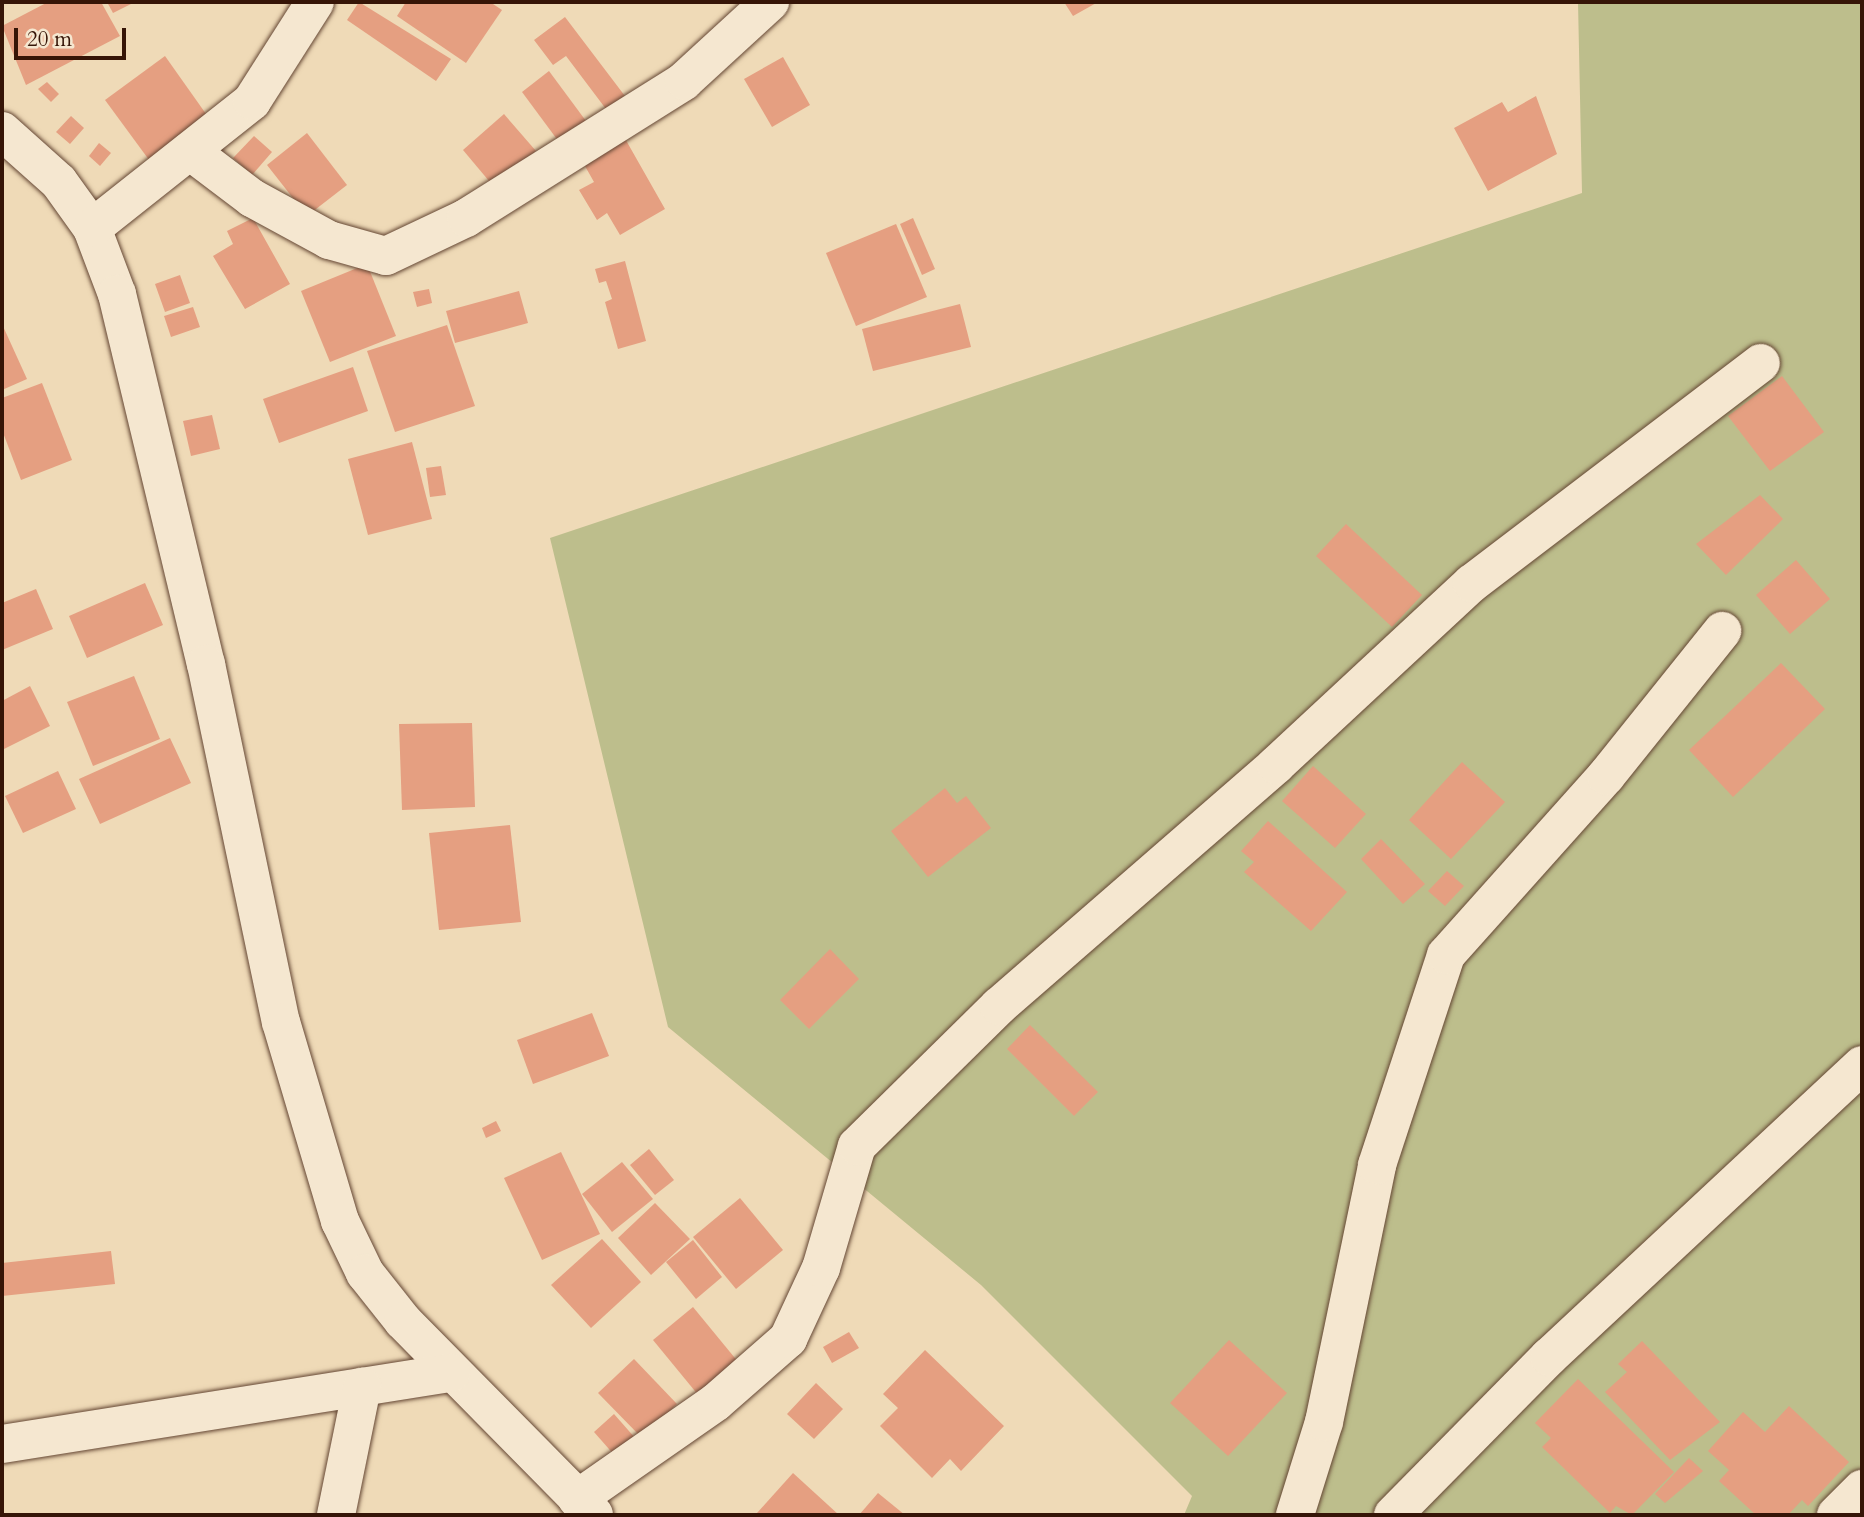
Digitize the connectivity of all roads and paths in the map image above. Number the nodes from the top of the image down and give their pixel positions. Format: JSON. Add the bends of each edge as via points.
{"nodes":[{"id":1,"x":315,"y":2,"type":"edge"},
{"id":2,"x":770,"y":2,"type":"edge"},
{"id":3,"x":2,"y":131,"type":"edge"},
{"id":4,"x":190,"y":151,"type":"junction"},
{"id":5,"x":92,"y":228,"type":"junction"},
{"id":6,"x":1761,"y":363,"type":"dead end"},
{"id":7,"x":1722,"y":631,"type":"dead end"},
{"id":8,"x":1862,"y":1065,"type":"edge"},
{"id":9,"x":451,"y":1373,"type":"junction"},
{"id":10,"x":362,"y":1387,"type":"junction"},
{"id":11,"x":2,"y":1444,"type":"edge"},
{"id":12,"x":1862,"y":1489,"type":"edge"},
{"id":13,"x":585,"y":1507,"type":"edge"},
{"id":14,"x":336,"y":1515,"type":"edge"},
{"id":15,"x":1295,"y":1515,"type":"edge"},
{"id":16,"x":1392,"y":1515,"type":"edge"},
{"id":17,"x":1836,"y":1515,"type":"edge"}],
"edges":[{"from":1,"to":4,"type":"street","via":[[252,101]]},
{"from":2,"to":4,"type":"street","via":[[674,88],[466,218],[386,256],[329,240],[252,198]]},
{"from":3,"to":5,"type":"street","via":[[60,182]]},
{"from":4,"to":5,"type":"street"},
{"from":5,"to":9,"type":"street","via":[[136,356],[281,1022],[320,1165],[365,1273]]},
{"from":6,"to":13,"type":"street","via":[[1472,583],[1276,765],[999,1006],[857,1146],[821,1268],[788,1339]]},
{"from":7,"to":15,"type":"street","via":[[1606,776],[1446,955],[1377,1165],[1324,1422]]},
{"from":8,"to":16,"type":"street","via":[[1549,1357]]},
{"from":9,"to":10,"type":"street"},
{"from":9,"to":13,"type":"street"},
{"from":10,"to":11,"type":"street"},
{"from":10,"to":14,"type":"street"},
{"from":12,"to":17,"type":"street"}]}
